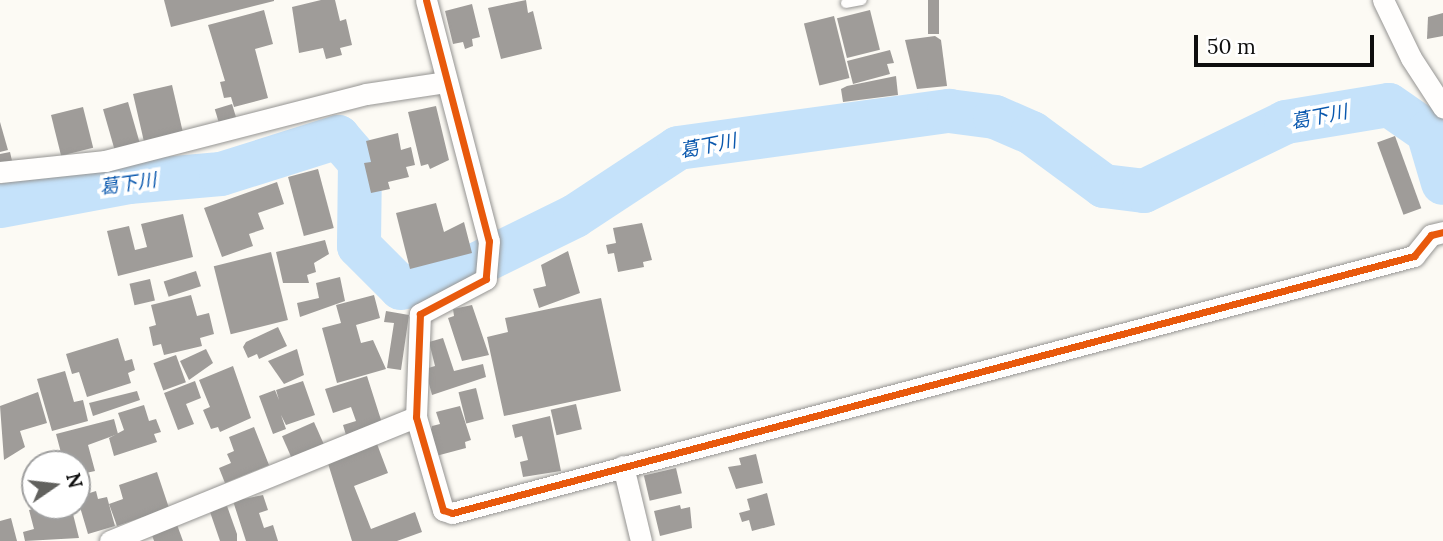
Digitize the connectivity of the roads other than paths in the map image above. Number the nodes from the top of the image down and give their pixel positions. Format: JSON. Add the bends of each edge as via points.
{"nodes":[{"id":1,"x":426,"y":0,"type":"edge"},
{"id":2,"x":862,"y":0,"type":"edge"},
{"id":3,"x":1383,"y":0,"type":"edge"},
{"id":4,"x":846,"y":3,"type":"dead end"},
{"id":5,"x":445,"y":82,"type":"junction"},
{"id":6,"x":1443,"y":107,"type":"edge"},
{"id":7,"x":0,"y":172,"type":"edge"},
{"id":8,"x":1443,"y":232,"type":"edge"},
{"id":9,"x":416,"y":417,"type":"junction"},
{"id":10,"x":623,"y":466,"type":"junction"},
{"id":11,"x":110,"y":541,"type":"edge"},
{"id":12,"x":641,"y":541,"type":"edge"}],
"edges":[{"from":1,"to":5,"type":"street"},
{"from":2,"to":4,"type":"lane"},
{"from":3,"to":6,"type":"street","via":[[1411,58]]},
{"from":5,"to":7,"type":"street","via":[[366,94],[105,161]]},
{"from":5,"to":9,"type":"street","via":[[489,241],[486,279],[421,314]]},
{"from":8,"to":10,"type":"street","via":[[1431,235],[1414,256]]},
{"from":9,"to":10,"type":"street","via":[[443,510],[452,513]]},
{"from":9,"to":11,"type":"street"},
{"from":10,"to":12,"type":"street"}]}
